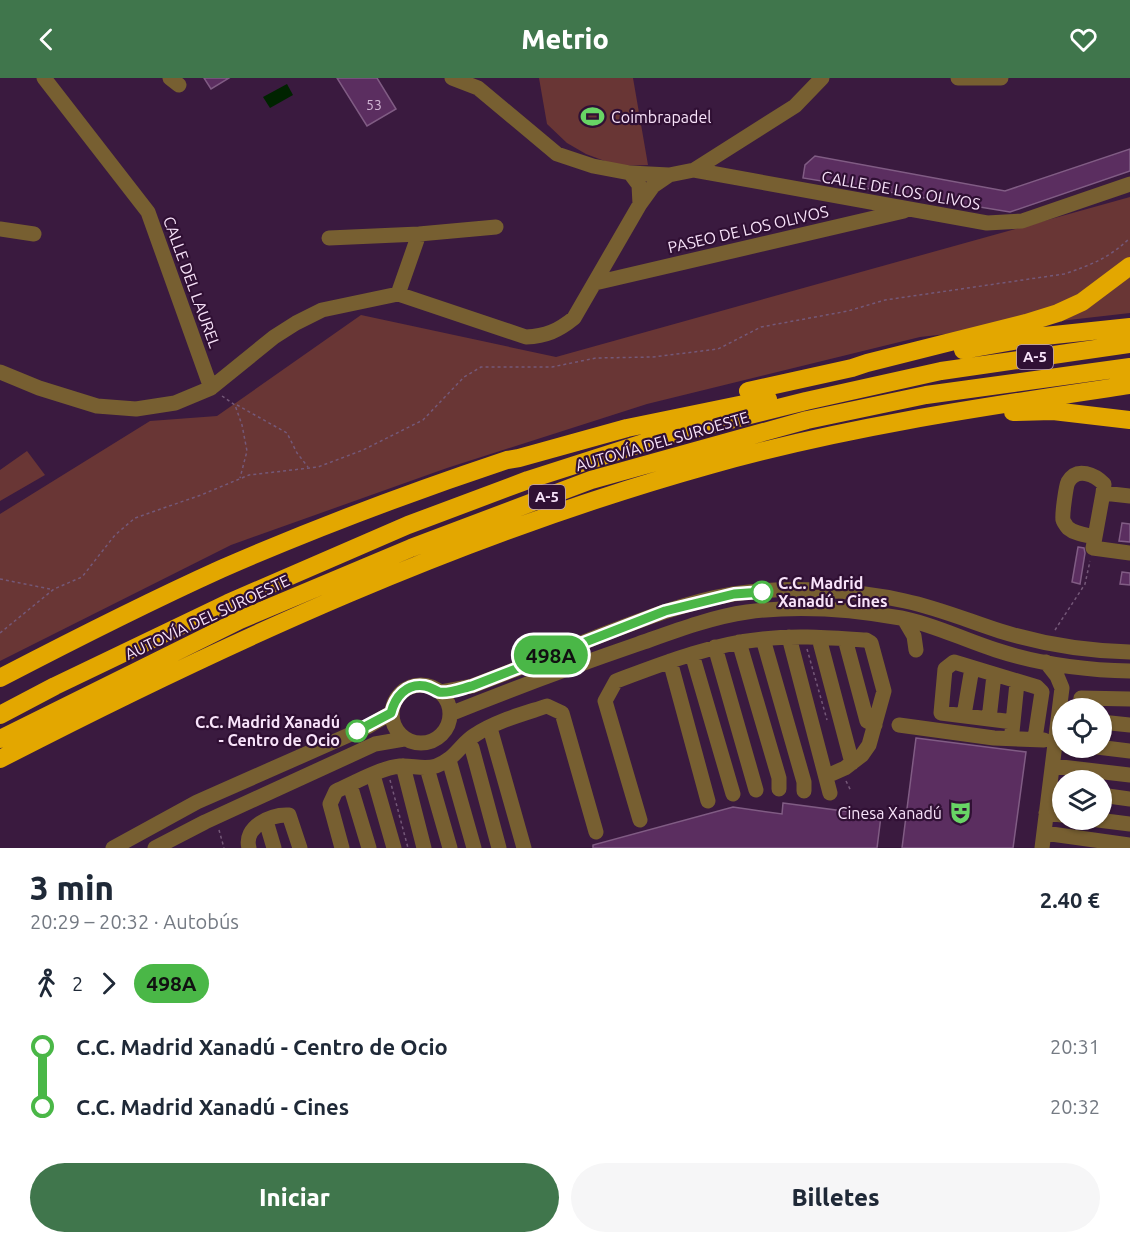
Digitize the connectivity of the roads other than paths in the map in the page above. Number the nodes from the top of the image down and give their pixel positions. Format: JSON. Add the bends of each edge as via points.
{"nodes":[{"id":1,"x":44,"y":78,"type":"edge"},
{"id":2,"x":452,"y":78,"type":"edge"},
{"id":3,"x":822,"y":78,"type":"edge"},
{"id":4,"x":958,"y":78,"type":"edge"},
{"id":5,"x":1001,"y":78,"type":"edge"},
{"id":6,"x":721,"y":153,"type":"junction"},
{"id":7,"x":694,"y":170,"type":"junction"},
{"id":8,"x":630,"y":173,"type":"junction"},
{"id":9,"x":669,"y":175,"type":"junction"},
{"id":10,"x":733,"y":177,"type":"junction"},
{"id":11,"x":1130,"y":184,"type":"edge"},
{"id":12,"x":640,"y":204,"type":"junction"},
{"id":13,"x":910,"y":209,"type":"junction"},
{"id":14,"x":496,"y":227,"type":"dead end"},
{"id":15,"x":0,"y":229,"type":"edge"},
{"id":16,"x":34,"y":234,"type":"dead end"},
{"id":17,"x":419,"y":234,"type":"junction"},
{"id":18,"x":329,"y":238,"type":"dead end"},
{"id":19,"x":1128,"y":265,"type":"edge"},
{"id":20,"x":595,"y":283,"type":"junction"},
{"id":21,"x":398,"y":294,"type":"junction"},
{"id":22,"x":1130,"y":327,"type":"edge"},
{"id":23,"x":1130,"y":344,"type":"edge"},
{"id":24,"x":1130,"y":367,"type":"edge"},
{"id":25,"x":852,"y":369,"type":"junction"},
{"id":26,"x":941,"y":371,"type":"junction"},
{"id":27,"x":0,"y":372,"type":"edge"},
{"id":28,"x":1130,"y":385,"type":"edge"},
{"id":29,"x":215,"y":391,"type":"junction"},
{"id":30,"x":934,"y":415,"type":"junction"},
{"id":31,"x":1130,"y":420,"type":"edge"},
{"id":32,"x":507,"y":460,"type":"junction"},
{"id":33,"x":1103,"y":493,"type":"junction"},
{"id":34,"x":1130,"y":496,"type":"edge"},
{"id":35,"x":1094,"y":542,"type":"junction"},
{"id":36,"x":1130,"y":553,"type":"edge"},
{"id":37,"x":904,"y":619,"type":"junction"},
{"id":38,"x":944,"y":631,"type":"junction"},
{"id":39,"x":789,"y":637,"type":"junction"},
{"id":40,"x":819,"y":638,"type":"junction"},
{"id":41,"x":763,"y":639,"type":"junction"},
{"id":42,"x":845,"y":639,"type":"junction"},
{"id":43,"x":739,"y":642,"type":"junction"},
{"id":44,"x":715,"y":647,"type":"junction"},
{"id":45,"x":1130,"y":652,"type":"edge"},
{"id":46,"x":692,"y":654,"type":"junction"},
{"id":47,"x":670,"y":661,"type":"junction"},
{"id":48,"x":1046,"y":662,"type":"junction"},
{"id":49,"x":972,"y":668,"type":"junction"},
{"id":50,"x":1084,"y":669,"type":"junction"},
{"id":51,"x":1130,"y":670,"type":"edge"},
{"id":52,"x":994,"y":675,"type":"junction"},
{"id":53,"x":0,"y":678,"type":"edge"},
{"id":54,"x":1017,"y":682,"type":"junction"},
{"id":55,"x":1062,"y":688,"type":"junction"},
{"id":56,"x":440,"y":692,"type":"junction"},
{"id":57,"x":1061,"y":698,"type":"edge"},
{"id":58,"x":1112,"y":699,"type":"edge"},
{"id":59,"x":1130,"y":699,"type":"edge"},
{"id":60,"x":391,"y":713,"type":"junction"},
{"id":61,"x":450,"y":714,"type":"junction"},
{"id":62,"x":0,"y":715,"type":"edge"},
{"id":63,"x":964,"y":716,"type":"junction"},
{"id":64,"x":989,"y":719,"type":"junction"},
{"id":65,"x":1013,"y":722,"type":"junction"},
{"id":66,"x":1112,"y":723,"type":"edge"},
{"id":67,"x":875,"y":725,"type":"junction"},
{"id":68,"x":899,"y":725,"type":"dead end"},
{"id":69,"x":1130,"y":725,"type":"edge"},
{"id":70,"x":490,"y":728,"type":"junction"},
{"id":71,"x":1011,"y":738,"type":"junction"},
{"id":72,"x":1035,"y":738,"type":"junction"},
{"id":73,"x":0,"y":739,"type":"edge"},
{"id":74,"x":404,"y":739,"type":"junction"},
{"id":75,"x":468,"y":742,"type":"junction"},
{"id":76,"x":1052,"y":742,"type":"edge"},
{"id":77,"x":1112,"y":749,"type":"edge"},
{"id":78,"x":1130,"y":751,"type":"edge"},
{"id":79,"x":1055,"y":758,"type":"edge"},
{"id":80,"x":0,"y":759,"type":"edge"},
{"id":81,"x":449,"y":760,"type":"junction"},
{"id":82,"x":852,"y":763,"type":"junction"},
{"id":83,"x":403,"y":766,"type":"junction"},
{"id":84,"x":1053,"y":766,"type":"junction"},
{"id":85,"x":427,"y":768,"type":"junction"},
{"id":86,"x":1054,"y":770,"type":"edge"},
{"id":87,"x":373,"y":775,"type":"junction"},
{"id":88,"x":1130,"y":775,"type":"edge"},
{"id":89,"x":827,"y":776,"type":"junction"},
{"id":90,"x":350,"y":785,"type":"junction"},
{"id":91,"x":779,"y":789,"type":"dead end"},
{"id":92,"x":756,"y":790,"type":"dead end"},
{"id":93,"x":804,"y":791,"type":"dead end"},
{"id":94,"x":830,"y":793,"type":"dead end"},
{"id":95,"x":733,"y":794,"type":"dead end"},
{"id":96,"x":1112,"y":797,"type":"edge"},
{"id":97,"x":1052,"y":799,"type":"edge"},
{"id":98,"x":1130,"y":799,"type":"edge"},
{"id":99,"x":708,"y":801,"type":"dead end"},
{"id":100,"x":197,"y":802,"type":"junction"},
{"id":101,"x":1046,"y":813,"type":"junction"},
{"id":102,"x":1052,"y":814,"type":"edge"},
{"id":103,"x":640,"y":820,"type":"dead end"},
{"id":104,"x":266,"y":821,"type":"junction"},
{"id":105,"x":1112,"y":822,"type":"edge"},
{"id":106,"x":1130,"y":824,"type":"edge"},
{"id":107,"x":596,"y":832,"type":"dead end"},
{"id":108,"x":1043,"y":841,"type":"edge"},
{"id":109,"x":1130,"y":845,"type":"edge"},
{"id":110,"x":113,"y":848,"type":"edge"},
{"id":111,"x":126,"y":848,"type":"edge"},
{"id":112,"x":155,"y":848,"type":"edge"},
{"id":113,"x":249,"y":848,"type":"edge"},
{"id":114,"x":274,"y":848,"type":"edge"},
{"id":115,"x":300,"y":848,"type":"edge"},
{"id":116,"x":342,"y":848,"type":"edge"},
{"id":117,"x":369,"y":848,"type":"edge"},
{"id":118,"x":394,"y":848,"type":"edge"},
{"id":119,"x":424,"y":848,"type":"edge"},
{"id":120,"x":450,"y":848,"type":"edge"},
{"id":121,"x":474,"y":848,"type":"edge"},
{"id":122,"x":499,"y":848,"type":"edge"},
{"id":123,"x":524,"y":848,"type":"edge"}],
"edges":[{"from":1,"to":29,"type":"street","name":"CALLE DEL LAUREL","via":[[148,212]]},
{"from":2,"to":8,"type":"street","via":[[478,88],[558,154]]},
{"from":3,"to":6,"type":"street","via":[[795,106]]},
{"from":4,"to":5,"type":"street"},
{"from":6,"to":7,"type":"street"},
{"from":6,"to":10,"type":"street","via":[[722,166]]},
{"from":7,"to":9,"type":"street"},
{"from":7,"to":10,"type":"street","name":"CALLE DE LOS OLIVOS"},
{"from":8,"to":9,"type":"street"},
{"from":8,"to":12,"type":"street","via":[[639,185]]},
{"from":9,"to":12,"type":"street","via":[[653,186]]},
{"from":10,"to":13,"type":"street","name":"CALLE DE LOS OLIVOS"},
{"from":11,"to":13,"type":"street","name":"CALLE DE LOS OLIVOS","via":[[1022,221],[987,224]]},
{"from":12,"to":20,"type":"street"},
{"from":13,"to":20,"type":"street","name":"PASEO DE LOS OLIVOS"},
{"from":14,"to":17,"type":"street"},
{"from":15,"to":16,"type":"street"},
{"from":17,"to":18,"type":"street"},
{"from":17,"to":21,"type":"street"},
{"from":19,"to":25,"type":"highway","via":[[1082,302],[1058,313]]},
{"from":20,"to":21,"type":"street","via":[[574,318],[560,330],[544,336],[526,337]]},
{"from":21,"to":29,"type":"street","via":[[322,310],[296,323],[274,337]]},
{"from":22,"to":25,"type":"highway","via":[[1035,337]]},
{"from":23,"to":26,"type":"highway","name":"AUTOVÍA DEL SUROESTE","number":"A-5"},
{"from":24,"to":73,"type":"highway","name":"AUTOVÍA DEL SUROESTE","number":"A-5","via":[[1038,378],[807,420],[591,480],[411,548],[240,620]]},
{"from":25,"to":32,"type":"highway","via":[[644,415]]},
{"from":26,"to":32,"type":"highway","via":[[910,371],[826,386],[627,428]]},
{"from":26,"to":62,"type":"highway","name":"AUTOVÍA DEL SUROESTE","number":"A-5","via":[[662,437],[528,480],[408,525],[228,603]]},
{"from":27,"to":29,"type":"street","via":[[39,388],[107,407],[136,409]]},
{"from":28,"to":30,"type":"highway"},
{"from":30,"to":31,"type":"highway","via":[[962,419],[1016,411],[1053,411]]},
{"from":30,"to":80,"type":"highway","via":[[811,439],[712,464],[535,520],[249,638]]},
{"from":32,"to":53,"type":"highway","via":[[221,569]]},
{"from":33,"to":34,"type":"street"},
{"from":33,"to":35,"type":"street"},
{"from":33,"to":35,"type":"street","via":[[1104,484],[1097,476],[1081,473],[1067,483],[1063,520],[1067,527]]},
{"from":35,"to":36,"type":"street"},
{"from":37,"to":38,"type":"street"},
{"from":37,"to":38,"type":"street","via":[[914,636],[916,650]]},
{"from":37,"to":61,"type":"street","via":[[837,610],[746,612],[681,629]]},
{"from":38,"to":48,"type":"street"},
{"from":39,"to":40,"type":"street"},
{"from":39,"to":41,"type":"street"},
{"from":39,"to":89,"type":"street"},
{"from":40,"to":42,"type":"street"},
{"from":40,"to":82,"type":"street"},
{"from":41,"to":43,"type":"street"},
{"from":41,"to":93,"type":"street"},
{"from":42,"to":67,"type":"street","via":[[867,721]]},
{"from":42,"to":67,"type":"street","via":[[871,643],[884,691]]},
{"from":43,"to":44,"type":"street"},
{"from":43,"to":91,"type":"street"},
{"from":44,"to":46,"type":"street"},
{"from":44,"to":92,"type":"street"},
{"from":45,"to":56,"type":"street","via":[[1050,643],[872,594],[798,590],[734,594],[665,611],[472,686]]},
{"from":46,"to":47,"type":"street"},
{"from":46,"to":95,"type":"street"},
{"from":47,"to":99,"type":"street"},
{"from":47,"to":103,"type":"street","via":[[616,681],[605,701]]},
{"from":48,"to":50,"type":"street"},
{"from":48,"to":55,"type":"street"},
{"from":49,"to":52,"type":"street"},
{"from":49,"to":63,"type":"street"},
{"from":49,"to":63,"type":"street","via":[[954,662],[945,669],[941,713]]},
{"from":50,"to":51,"type":"street"},
{"from":50,"to":55,"type":"street"},
{"from":52,"to":54,"type":"street"},
{"from":52,"to":64,"type":"street"},
{"from":54,"to":65,"type":"street"},
{"from":54,"to":72,"type":"street","via":[[1042,692]]},
{"from":55,"to":57,"type":"street"},
{"from":56,"to":60,"type":"street","via":[[423,685],[405,690]]},
{"from":56,"to":61,"type":"street"},
{"from":58,"to":59,"type":"street"},
{"from":60,"to":74,"type":"street","via":[[394,728]]},
{"from":60,"to":100,"type":"street","via":[[368,727]]},
{"from":61,"to":74,"type":"street","via":[[445,731],[438,738],[422,744]]},
{"from":63,"to":64,"type":"street"},
{"from":64,"to":65,"type":"street"},
{"from":65,"to":71,"type":"street"},
{"from":66,"to":69,"type":"street"},
{"from":67,"to":82,"type":"street","via":[[869,746]]},
{"from":68,"to":71,"type":"street"},
{"from":70,"to":75,"type":"street","via":[[473,735]]},
{"from":70,"to":107,"type":"street","via":[[548,706],[562,713]]},
{"from":70,"to":123,"type":"street"},
{"from":71,"to":72,"type":"street"},
{"from":72,"to":76,"type":"street"},
{"from":74,"to":112,"type":"street","via":[[375,744]]},
{"from":75,"to":81,"type":"street"},
{"from":75,"to":122,"type":"street"},
{"from":77,"to":78,"type":"street"},
{"from":79,"to":84,"type":"street"},
{"from":81,"to":85,"type":"street"},
{"from":81,"to":121,"type":"street"},
{"from":82,"to":89,"type":"street"},
{"from":83,"to":85,"type":"street"},
{"from":83,"to":87,"type":"street"},
{"from":83,"to":119,"type":"street"},
{"from":84,"to":86,"type":"street"},
{"from":84,"to":88,"type":"street"},
{"from":85,"to":120,"type":"street"},
{"from":87,"to":90,"type":"street"},
{"from":87,"to":118,"type":"street"},
{"from":89,"to":94,"type":"street"},
{"from":90,"to":116,"type":"street","via":[[336,791],[330,804]]},
{"from":90,"to":117,"type":"street"},
{"from":96,"to":98,"type":"street"},
{"from":97,"to":101,"type":"street"},
{"from":100,"to":110,"type":"street"},
{"from":100,"to":111,"type":"street","via":[[180,820]]},
{"from":101,"to":102,"type":"street"},
{"from":101,"to":108,"type":"street"},
{"from":104,"to":113,"type":"street","via":[[248,834]]},
{"from":104,"to":114,"type":"street"},
{"from":104,"to":115,"type":"street","via":[[289,815]]},
{"from":105,"to":106,"type":"street"},
{"from":108,"to":109,"type":"street"}]}
